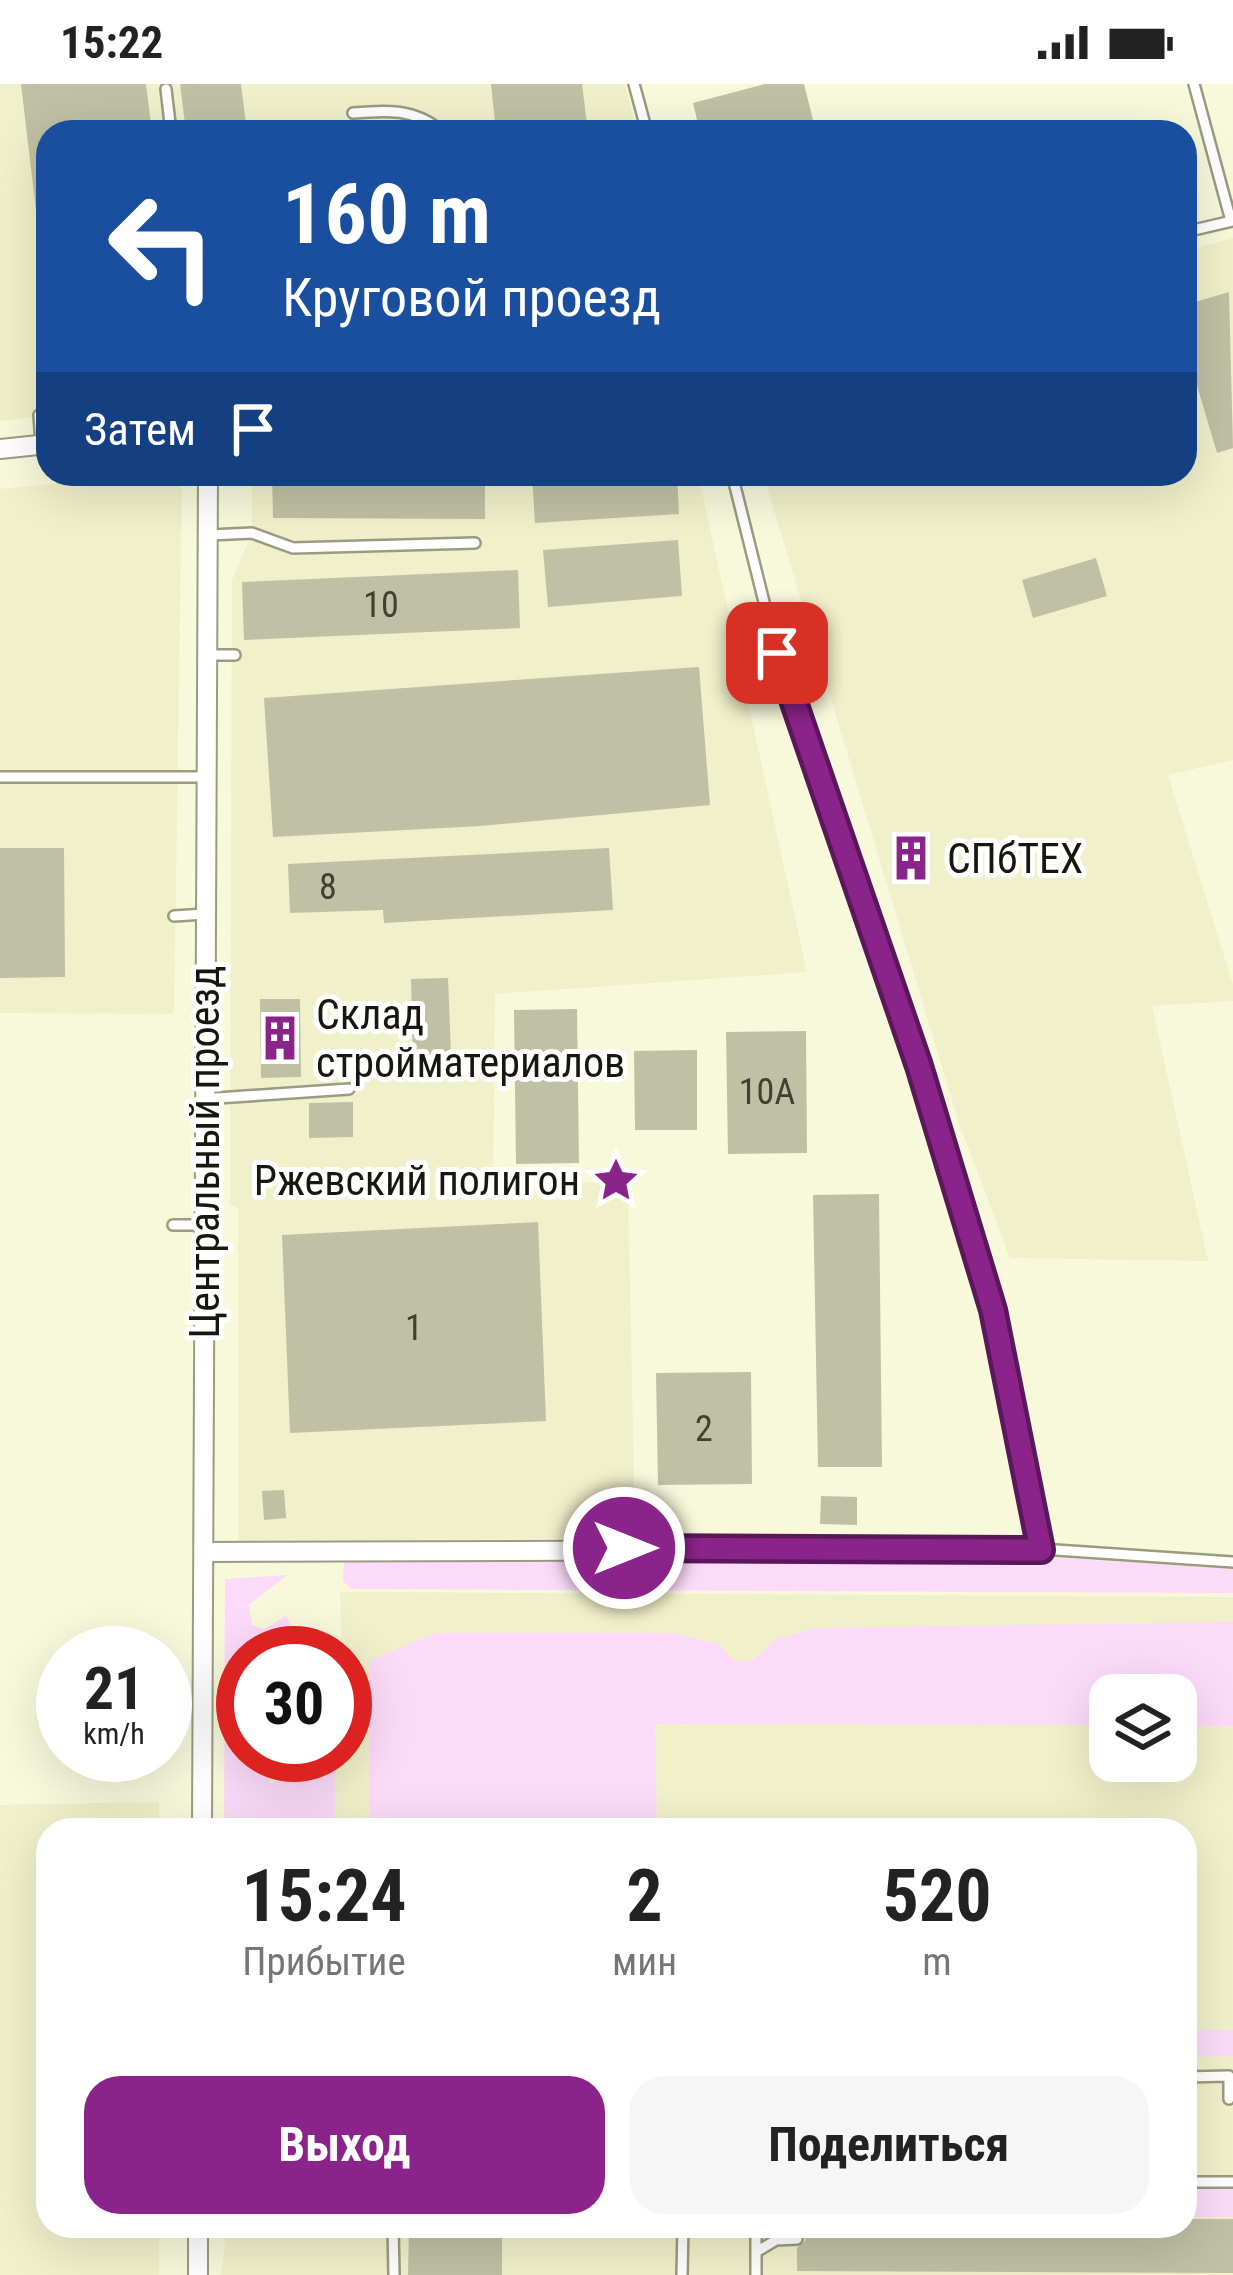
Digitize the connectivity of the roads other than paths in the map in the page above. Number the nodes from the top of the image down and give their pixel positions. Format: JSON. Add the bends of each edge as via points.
{"nodes":[{"id":1,"x":634,"y":84,"type":"edge"},
{"id":2,"x":1194,"y":84,"type":"edge"},
{"id":3,"x":166,"y":89,"type":"dead end"},
{"id":4,"x":353,"y":113,"type":"dead end"},
{"id":5,"x":170,"y":120,"type":"edge"},
{"id":6,"x":424,"y":120,"type":"edge"},
{"id":7,"x":644,"y":120,"type":"edge"},
{"id":8,"x":1232,"y":221,"type":"edge"},
{"id":9,"x":1197,"y":229,"type":"edge"},
{"id":10,"x":36,"y":445,"type":"edge"},
{"id":11,"x":0,"y":449,"type":"edge"},
{"id":12,"x":208,"y":486,"type":"edge"},
{"id":13,"x":735,"y":486,"type":"edge"},
{"id":14,"x":210,"y":535,"type":"junction"},
{"id":15,"x":475,"y":543,"type":"dead end"},
{"id":16,"x":209,"y":655,"type":"junction"},
{"id":17,"x":235,"y":655,"type":"dead end"},
{"id":18,"x":0,"y":777,"type":"edge"},
{"id":19,"x":206,"y":777,"type":"junction"},
{"id":20,"x":205,"y":914,"type":"junction"},
{"id":21,"x":174,"y":916,"type":"dead end"},
{"id":22,"x":349,"y":1089,"type":"dead end"},
{"id":23,"x":203,"y":1099,"type":"junction"},
{"id":24,"x":173,"y":1225,"type":"dead end"},
{"id":25,"x":203,"y":1225,"type":"junction"},
{"id":26,"x":1041,"y":1550,"type":"junction"},
{"id":27,"x":205,"y":1552,"type":"junction"},
{"id":28,"x":1233,"y":1562,"type":"edge"},
{"id":29,"x":202,"y":1818,"type":"edge"},
{"id":30,"x":1197,"y":2077,"type":"edge"},
{"id":31,"x":1229,"y":2099,"type":"dead end"},
{"id":32,"x":1197,"y":2182,"type":"edge"},
{"id":33,"x":1233,"y":2182,"type":"edge"},
{"id":34,"x":198,"y":2238,"type":"edge"},
{"id":35,"x":393,"y":2238,"type":"edge"},
{"id":36,"x":683,"y":2238,"type":"edge"},
{"id":37,"x":756,"y":2238,"type":"edge"},
{"id":38,"x":797,"y":2240,"type":"dead end"},
{"id":39,"x":756,"y":2252,"type":"junction"},
{"id":40,"x":198,"y":2275,"type":"edge"},
{"id":41,"x":394,"y":2275,"type":"edge"},
{"id":42,"x":682,"y":2275,"type":"edge"},
{"id":43,"x":756,"y":2275,"type":"edge"}],
"edges":[{"from":1,"to":7,"type":"lane"},
{"from":2,"to":8,"type":"lane"},
{"from":3,"to":5,"type":"lane"},
{"from":4,"to":6,"type":"lane","via":[[394,110]]},
{"from":8,"to":9,"type":"lane"},
{"from":10,"to":11,"type":"street"},
{"from":12,"to":14,"type":"street","name":"Центральный проезд"},
{"from":13,"to":26,"type":"lane","via":[[787,694],[919,1066],[993,1310]]},
{"from":14,"to":15,"type":"lane","via":[[252,533],[293,548]]},
{"from":14,"to":16,"type":"street","name":"Центральный проезд"},
{"from":16,"to":17,"type":"lane"},
{"from":16,"to":19,"type":"street","name":"Центральный проезд"},
{"from":18,"to":19,"type":"lane"},
{"from":19,"to":20,"type":"street","name":"Центральный проезд"},
{"from":20,"to":21,"type":"lane"},
{"from":20,"to":23,"type":"street","name":"Центральный проезд"},
{"from":22,"to":23,"type":"lane"},
{"from":23,"to":25,"type":"street","name":"Центральный проезд"},
{"from":24,"to":25,"type":"lane"},
{"from":25,"to":27,"type":"street","name":"Центральный проезд"},
{"from":26,"to":27,"type":"street","via":[[718,1543]]},
{"from":26,"to":28,"type":"lane"},
{"from":27,"to":29,"type":"street","name":"Центральный проезд"},
{"from":30,"to":31,"type":"lane","via":[[1228,2076]]},
{"from":32,"to":33,"type":"lane"},
{"from":34,"to":40,"type":"street"},
{"from":35,"to":41,"type":"lane"},
{"from":36,"to":42,"type":"lane"},
{"from":37,"to":39,"type":"lane"},
{"from":38,"to":39,"type":"lane"},
{"from":39,"to":43,"type":"lane"}]}
